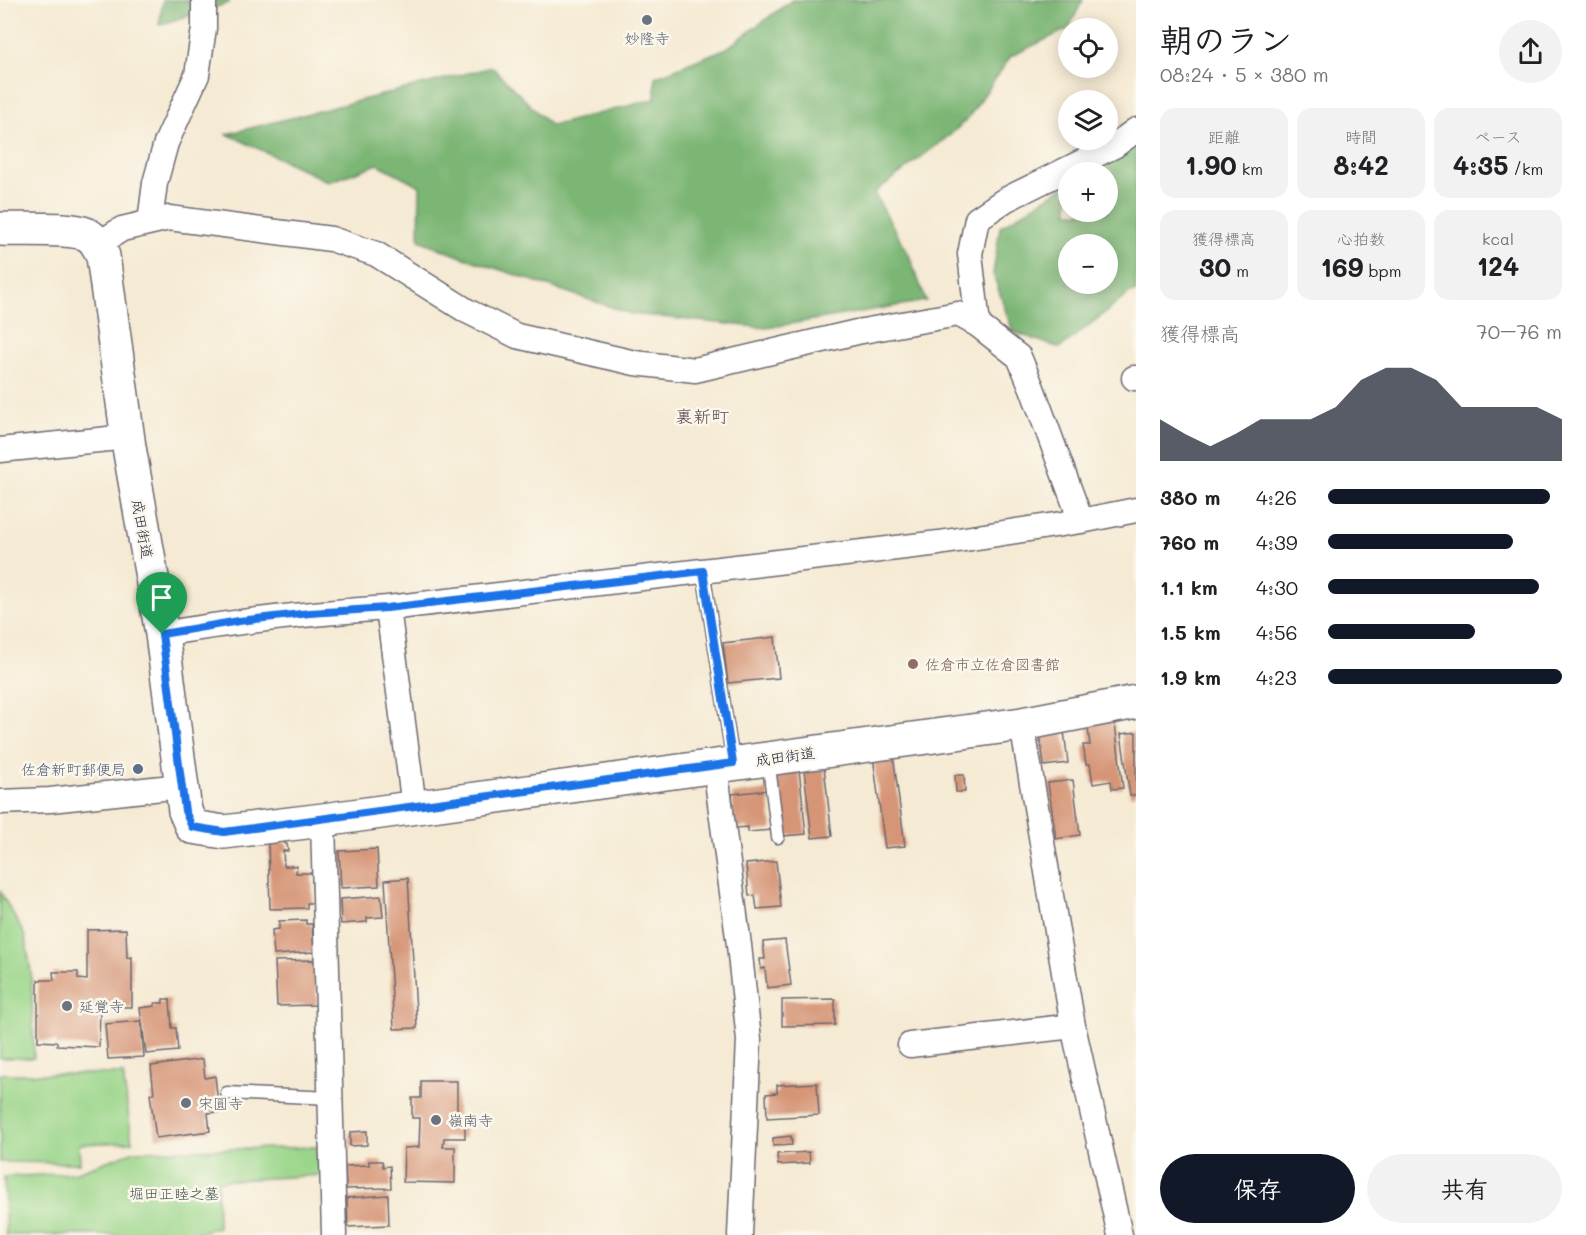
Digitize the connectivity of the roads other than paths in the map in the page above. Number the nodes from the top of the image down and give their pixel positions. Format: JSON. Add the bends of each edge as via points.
{"nodes":[{"id":1,"x":204,"y":0,"type":"edge"},
{"id":2,"x":1136,"y":130,"type":"edge"},
{"id":3,"x":150,"y":222,"type":"junction"},
{"id":4,"x":0,"y":229,"type":"edge"},
{"id":5,"x":98,"y":244,"type":"junction"},
{"id":6,"x":978,"y":325,"type":"junction"},
{"id":7,"x":128,"y":437,"type":"junction"},
{"id":8,"x":0,"y":450,"type":"edge"},
{"id":9,"x":1136,"y":510,"type":"edge"},
{"id":10,"x":1081,"y":521,"type":"junction"},
{"id":11,"x":703,"y":571,"type":"junction"},
{"id":12,"x":387,"y":608,"type":"junction"},
{"id":13,"x":162,"y":634,"type":"junction"},
{"id":14,"x":1136,"y":702,"type":"edge"},
{"id":15,"x":1022,"y":724,"type":"junction"},
{"id":16,"x":768,"y":758,"type":"junction"},
{"id":17,"x":724,"y":764,"type":"junction"},
{"id":18,"x":182,"y":786,"type":"junction"},
{"id":19,"x":0,"y":802,"type":"edge"},
{"id":20,"x":414,"y":807,"type":"junction"},
{"id":21,"x":323,"y":820,"type":"junction"},
{"id":22,"x":778,"y":837,"type":"dead end"},
{"id":23,"x":1073,"y":1026,"type":"junction"},
{"id":24,"x":910,"y":1045,"type":"dead end"},
{"id":25,"x":227,"y":1094,"type":"dead end"},
{"id":26,"x":331,"y":1098,"type":"junction"},
{"id":27,"x":334,"y":1235,"type":"edge"},
{"id":28,"x":740,"y":1235,"type":"edge"},
{"id":29,"x":1120,"y":1235,"type":"edge"}],
"edges":[{"from":1,"to":3,"type":"street","via":[[197,75],[166,143],[154,183]]},
{"from":2,"to":6,"type":"street","via":[[1114,146],[1005,200],[977,219],[970,254]]},
{"from":3,"to":5,"type":"street","via":[[122,229]]},
{"from":3,"to":6,"type":"street","via":[[169,218],[331,239],[375,254],[467,311],[517,336],[635,363],[695,370],[857,332],[958,314]]},
{"from":4,"to":5,"type":"street","via":[[72,231],[86,234]]},
{"from":5,"to":7,"type":"street","name":"成田街道","via":[[106,268]]},
{"from":6,"to":10,"type":"street","via":[[1018,357]]},
{"from":7,"to":8,"type":"street"},
{"from":7,"to":13,"type":"street","name":"成田街道"},
{"from":9,"to":10,"type":"street"},
{"from":10,"to":11,"type":"street","via":[[939,543]]},
{"from":11,"to":12,"type":"street"},
{"from":11,"to":17,"type":"lane"},
{"from":12,"to":13,"type":"street","via":[[239,621]]},
{"from":12,"to":20,"type":"street"},
{"from":13,"to":18,"type":"street","name":"成田街道"},
{"from":14,"to":15,"type":"street","name":"成田街道"},
{"from":15,"to":16,"type":"street","name":"成田街道"},
{"from":15,"to":23,"type":"street"},
{"from":16,"to":17,"type":"street","name":"成田街道"},
{"from":16,"to":22,"type":"lane"},
{"from":17,"to":20,"type":"street","name":"成田街道"},
{"from":17,"to":28,"type":"street","via":[[749,1040]]},
{"from":18,"to":19,"type":"street"},
{"from":18,"to":21,"type":"street","name":"成田街道","via":[[185,811],[192,827],[224,832]]},
{"from":20,"to":21,"type":"street","name":"成田街道"},
{"from":21,"to":26,"type":"street"},
{"from":23,"to":24,"type":"street"},
{"from":23,"to":29,"type":"street"},
{"from":25,"to":26,"type":"lane"},
{"from":26,"to":27,"type":"street"}]}
